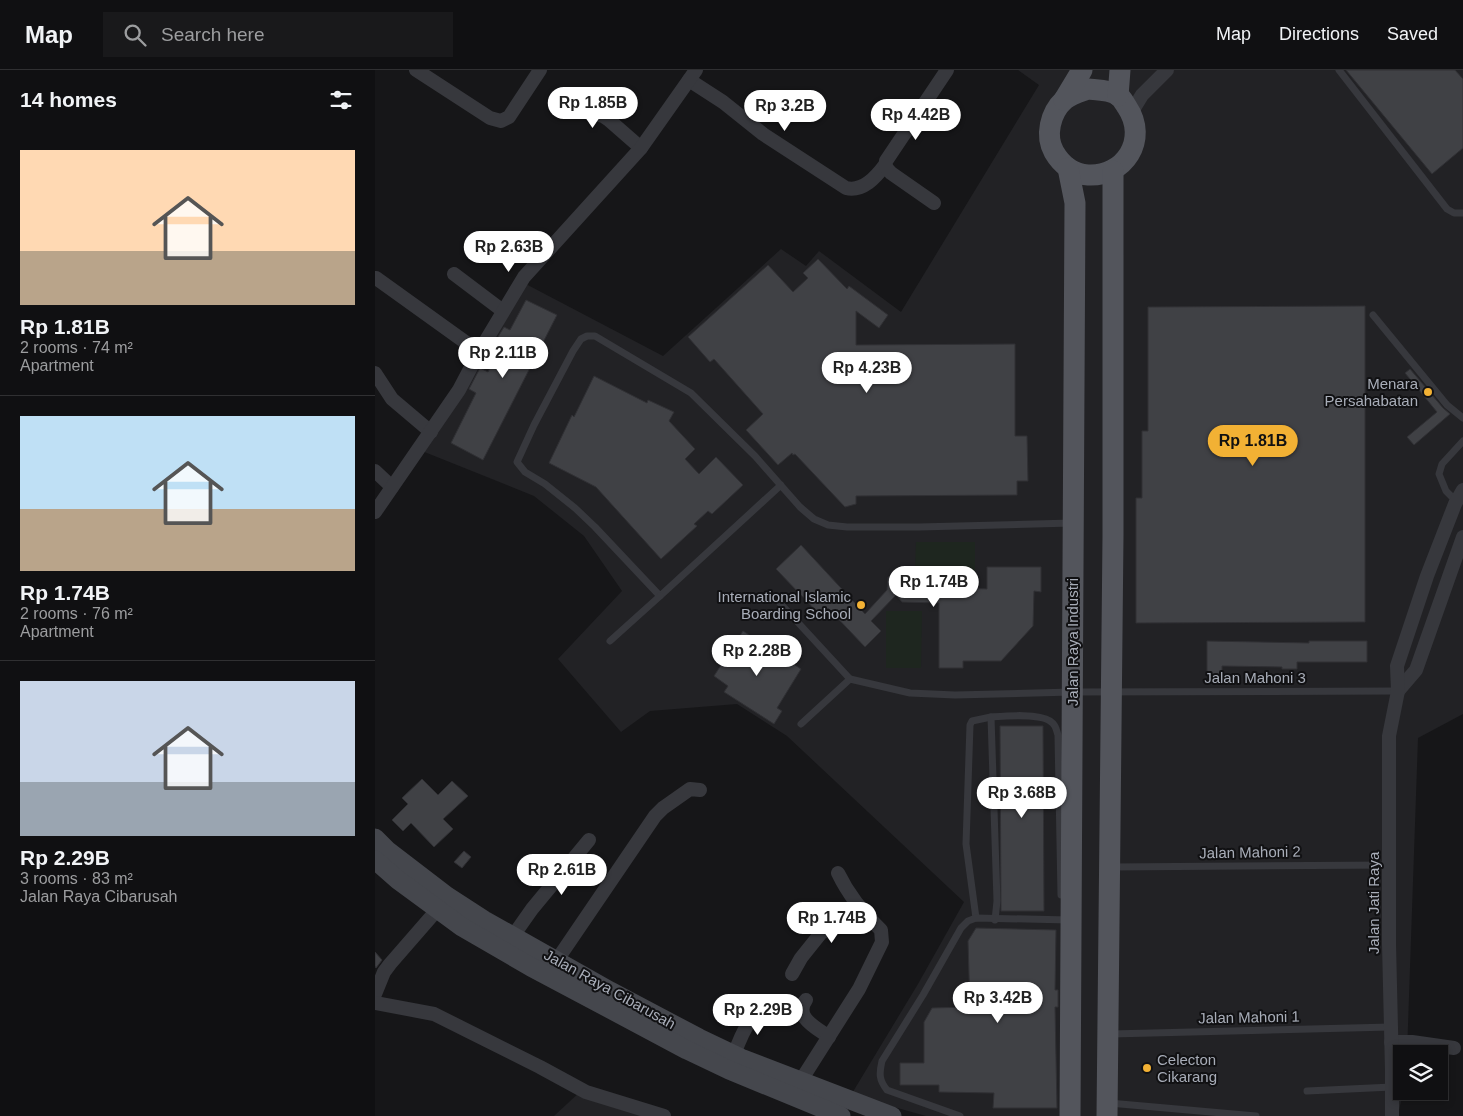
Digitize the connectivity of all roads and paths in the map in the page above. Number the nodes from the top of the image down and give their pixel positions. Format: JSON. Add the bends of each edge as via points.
{"nodes":[{"id":1,"x":416,"y":70,"type":"edge"},
{"id":2,"x":540,"y":70,"type":"edge"},
{"id":3,"x":947,"y":70,"type":"edge"},
{"id":4,"x":1082,"y":70,"type":"edge"},
{"id":5,"x":1119,"y":70,"type":"edge"},
{"id":6,"x":1167,"y":70,"type":"edge"},
{"id":7,"x":1339,"y":70,"type":"edge"},
{"id":8,"x":692,"y":75,"type":"edge"},
{"id":9,"x":1118,"y":96,"type":"junction"},
{"id":10,"x":558,"y":97,"type":"dead end"},
{"id":11,"x":1064,"y":100,"type":"junction"},
{"id":12,"x":1131,"y":113,"type":"junction"},
{"id":13,"x":641,"y":148,"type":"junction"},
{"id":14,"x":885,"y":165,"type":"junction"},
{"id":15,"x":1068,"y":168,"type":"junction"},
{"id":16,"x":1113,"y":170,"type":"junction"},
{"id":17,"x":934,"y":203,"type":"dead end"},
{"id":18,"x":1463,"y":213,"type":"edge"},
{"id":19,"x":454,"y":274,"type":"dead end"},
{"id":20,"x":376,"y":278,"type":"edge"},
{"id":21,"x":503,"y":311,"type":"junction"},
{"id":22,"x":1373,"y":315,"type":"dead end"},
{"id":23,"x":479,"y":352,"type":"junction"},
{"id":24,"x":375,"y":373,"type":"edge"},
{"id":25,"x":1463,"y":418,"type":"edge"},
{"id":26,"x":431,"y":432,"type":"junction"},
{"id":27,"x":1463,"y":441,"type":"edge"},
{"id":28,"x":375,"y":471,"type":"edge"},
{"id":29,"x":781,"y":485,"type":"junction"},
{"id":30,"x":392,"y":487,"type":"junction"},
{"id":31,"x":1460,"y":495,"type":"edge"},
{"id":32,"x":375,"y":512,"type":"edge"},
{"id":33,"x":1073,"y":523,"type":"junction"},
{"id":34,"x":1463,"y":537,"type":"edge"},
{"id":35,"x":1438,"y":548,"type":"junction"},
{"id":36,"x":1458,"y":552,"type":"junction"},
{"id":37,"x":660,"y":596,"type":"junction"},
{"id":38,"x":780,"y":603,"type":"dead end"},
{"id":39,"x":610,"y":641,"type":"dead end"},
{"id":40,"x":850,"y":679,"type":"junction"},
{"id":41,"x":1398,"y":691,"type":"junction"},
{"id":42,"x":1072,"y":692,"type":"junction"},
{"id":43,"x":1111,"y":693,"type":"junction"},
{"id":44,"x":991,"y":717,"type":"junction"},
{"id":45,"x":801,"y":724,"type":"dead end"},
{"id":46,"x":700,"y":790,"type":"dead end"},
{"id":47,"x":589,"y":840,"type":"dead end"},
{"id":48,"x":376,"y":841,"type":"edge"},
{"id":49,"x":1390,"y":864,"type":"junction"},
{"id":50,"x":377,"y":867,"type":"edge"},
{"id":51,"x":1110,"y":867,"type":"junction"},
{"id":52,"x":838,"y":873,"type":"dead end"},
{"id":53,"x":432,"y":898,"type":"junction"},
{"id":54,"x":1061,"y":901,"type":"dead end"},
{"id":55,"x":855,"y":903,"type":"junction"},
{"id":56,"x":976,"y":918,"type":"junction"},
{"id":57,"x":995,"y":920,"type":"junction"},
{"id":58,"x":1064,"y":920,"type":"junction"},
{"id":59,"x":513,"y":936,"type":"junction"},
{"id":60,"x":557,"y":960,"type":"junction"},
{"id":61,"x":792,"y":974,"type":"dead end"},
{"id":62,"x":375,"y":994,"type":"edge"},
{"id":63,"x":805,"y":1000,"type":"dead end"},
{"id":64,"x":375,"y":1003,"type":"edge"},
{"id":65,"x":760,"y":1004,"type":"dead end"},
{"id":66,"x":1063,"y":1007,"type":"dead end"},
{"id":67,"x":1391,"y":1027,"type":"junction"},
{"id":68,"x":1108,"y":1034,"type":"junction"},
{"id":69,"x":829,"y":1037,"type":"junction"},
{"id":70,"x":1391,"y":1042,"type":"junction"},
{"id":71,"x":1454,"y":1048,"type":"dead end"},
{"id":72,"x":734,"y":1055,"type":"junction"},
{"id":73,"x":800,"y":1082,"type":"junction"},
{"id":74,"x":1392,"y":1087,"type":"junction"},
{"id":75,"x":1307,"y":1091,"type":"dead end"},
{"id":76,"x":1107,"y":1109,"type":"edge"},
{"id":77,"x":837,"y":1115,"type":"edge"},
{"id":78,"x":1065,"y":1115,"type":"edge"},
{"id":79,"x":664,"y":1116,"type":"edge"},
{"id":80,"x":892,"y":1116,"type":"edge"},
{"id":81,"x":960,"y":1116,"type":"edge"},
{"id":82,"x":1256,"y":1116,"type":"edge"},
{"id":83,"x":1391,"y":1116,"type":"edge"}],
"edges":[{"from":1,"to":2,"type":"street","via":[[490,118],[501,121],[509,117]]},
{"from":3,"to":14,"type":"street"},
{"from":4,"to":11,"type":"main road"},
{"from":5,"to":9,"type":"main road"},
{"from":6,"to":12,"type":"street","via":[[1142,95]]},
{"from":7,"to":18,"type":"lane","via":[[1447,209]]},
{"from":8,"to":13,"type":"street"},
{"from":8,"to":14,"type":"street","via":[[746,122],[846,188],[869,183]]},
{"from":9,"to":11,"type":"main road","via":[[1088,89]]},
{"from":9,"to":12,"type":"main road"},
{"from":10,"to":13,"type":"street","via":[[575,110],[603,116]]},
{"from":11,"to":15,"type":"main road","via":[[1056,110],[1049,135],[1052,148]]},
{"from":12,"to":16,"type":"main road","via":[[1135,126],[1131,152]]},
{"from":13,"to":21,"type":"street","via":[[535,264]]},
{"from":14,"to":17,"type":"street","via":[[891,173]]},
{"from":15,"to":16,"type":"main road","via":[[1083,175],[1098,176]]},
{"from":15,"to":33,"type":"main road","name":"Jalan Raya Industri","via":[[1075,204]]},
{"from":16,"to":43,"type":"main road"},
{"from":19,"to":21,"type":"street"},
{"from":20,"to":23,"type":"street"},
{"from":21,"to":23,"type":"street"},
{"from":22,"to":25,"type":"lane","via":[[1447,405]]},
{"from":23,"to":26,"type":"street"},
{"from":24,"to":26,"type":"street","via":[[392,399]]},
{"from":26,"to":30,"type":"street"},
{"from":27,"to":31,"type":"lane","via":[[1442,464],[1439,474],[1446,491]]},
{"from":28,"to":30,"type":"street"},
{"from":29,"to":33,"type":"lane","via":[[809,515],[828,526]]},
{"from":29,"to":37,"type":"lane"},
{"from":29,"to":37,"type":"lane","via":[[691,393],[595,336],[581,339],[517,462],[525,472],[575,508]]},
{"from":30,"to":32,"type":"street"},
{"from":31,"to":35,"type":"street","name":"Jalan Jati Raya"},
{"from":33,"to":42,"type":"main road","name":"Jalan Raya Industri"},
{"from":34,"to":36,"type":"street","name":"Jalan Jati Raya"},
{"from":35,"to":36,"type":"street"},
{"from":35,"to":41,"type":"street","name":"Jalan Jati Raya","via":[[1397,666]]},
{"from":36,"to":41,"type":"street","name":"Jalan Jati Raya","via":[[1416,670]]},
{"from":37,"to":39,"type":"lane"},
{"from":38,"to":40,"type":"lane"},
{"from":40,"to":42,"type":"lane","name":"Jalan Mahoni 3","via":[[925,694],[955,696]]},
{"from":40,"to":45,"type":"lane"},
{"from":41,"to":43,"type":"lane","name":"Jalan Mahoni 3"},
{"from":41,"to":49,"type":"street","name":"Jalan Jati Raya","via":[[1389,736]]},
{"from":42,"to":43,"type":"lane","name":"Jalan Mahoni 3"},
{"from":42,"to":58,"type":"main road","name":"Jalan Raya Industri"},
{"from":43,"to":51,"type":"main road"},
{"from":44,"to":54,"type":"lane","via":[[1041,717],[1056,726]]},
{"from":44,"to":56,"type":"lane","via":[[972,720],[969,725],[967,844]]},
{"from":44,"to":57,"type":"lane"},
{"from":46,"to":60,"type":"street","via":[[690,789],[655,816]]},
{"from":47,"to":59,"type":"street"},
{"from":48,"to":53,"type":"street","name":"Jalan Raya Cibarusah"},
{"from":49,"to":51,"type":"lane","name":"Jalan Mahoni 2"},
{"from":49,"to":67,"type":"street","name":"Jalan Jati Raya"},
{"from":50,"to":53,"type":"street","name":"Jalan Raya Cibarusah"},
{"from":51,"to":68,"type":"main road"},
{"from":52,"to":55,"type":"street"},
{"from":53,"to":59,"type":"street","name":"Jalan Raya Cibarusah","via":[[472,913]]},
{"from":53,"to":62,"type":"street","via":[[384,972]]},
{"from":53,"to":77,"type":"street","name":"Jalan Raya Cibarusah","via":[[462,928],[687,1050]]},
{"from":55,"to":61,"type":"street","via":[[835,926],[821,933]]},
{"from":55,"to":69,"type":"street","via":[[881,930],[882,942],[859,989]]},
{"from":56,"to":57,"type":"lane"},
{"from":56,"to":81,"type":"lane","via":[[961,928],[879,1071],[880,1082],[887,1090]]},
{"from":57,"to":58,"type":"lane"},
{"from":58,"to":78,"type":"main road","name":"Jalan Raya Industri"},
{"from":59,"to":60,"type":"street","name":"Jalan Raya Cibarusah"},
{"from":60,"to":72,"type":"street","name":"Jalan Raya Cibarusah"},
{"from":63,"to":69,"type":"street","via":[[801,1012]]},
{"from":64,"to":79,"type":"street","via":[[434,1014],[586,1092]]},
{"from":65,"to":72,"type":"street"},
{"from":66,"to":78,"type":"lane"},
{"from":67,"to":68,"type":"lane","name":"Jalan Mahoni 1"},
{"from":67,"to":70,"type":"street","name":"Jalan Jati Raya"},
{"from":68,"to":76,"type":"main road"},
{"from":69,"to":73,"type":"street"},
{"from":70,"to":71,"type":"street"},
{"from":70,"to":74,"type":"street","name":"Jalan Jati Raya"},
{"from":72,"to":73,"type":"street","name":"Jalan Raya Cibarusah"},
{"from":73,"to":80,"type":"street","name":"Jalan Raya Cibarusah"},
{"from":74,"to":75,"type":"lane"},
{"from":74,"to":83,"type":"street","name":"Jalan Jati Raya"},
{"from":76,"to":82,"type":"lane"}]}
